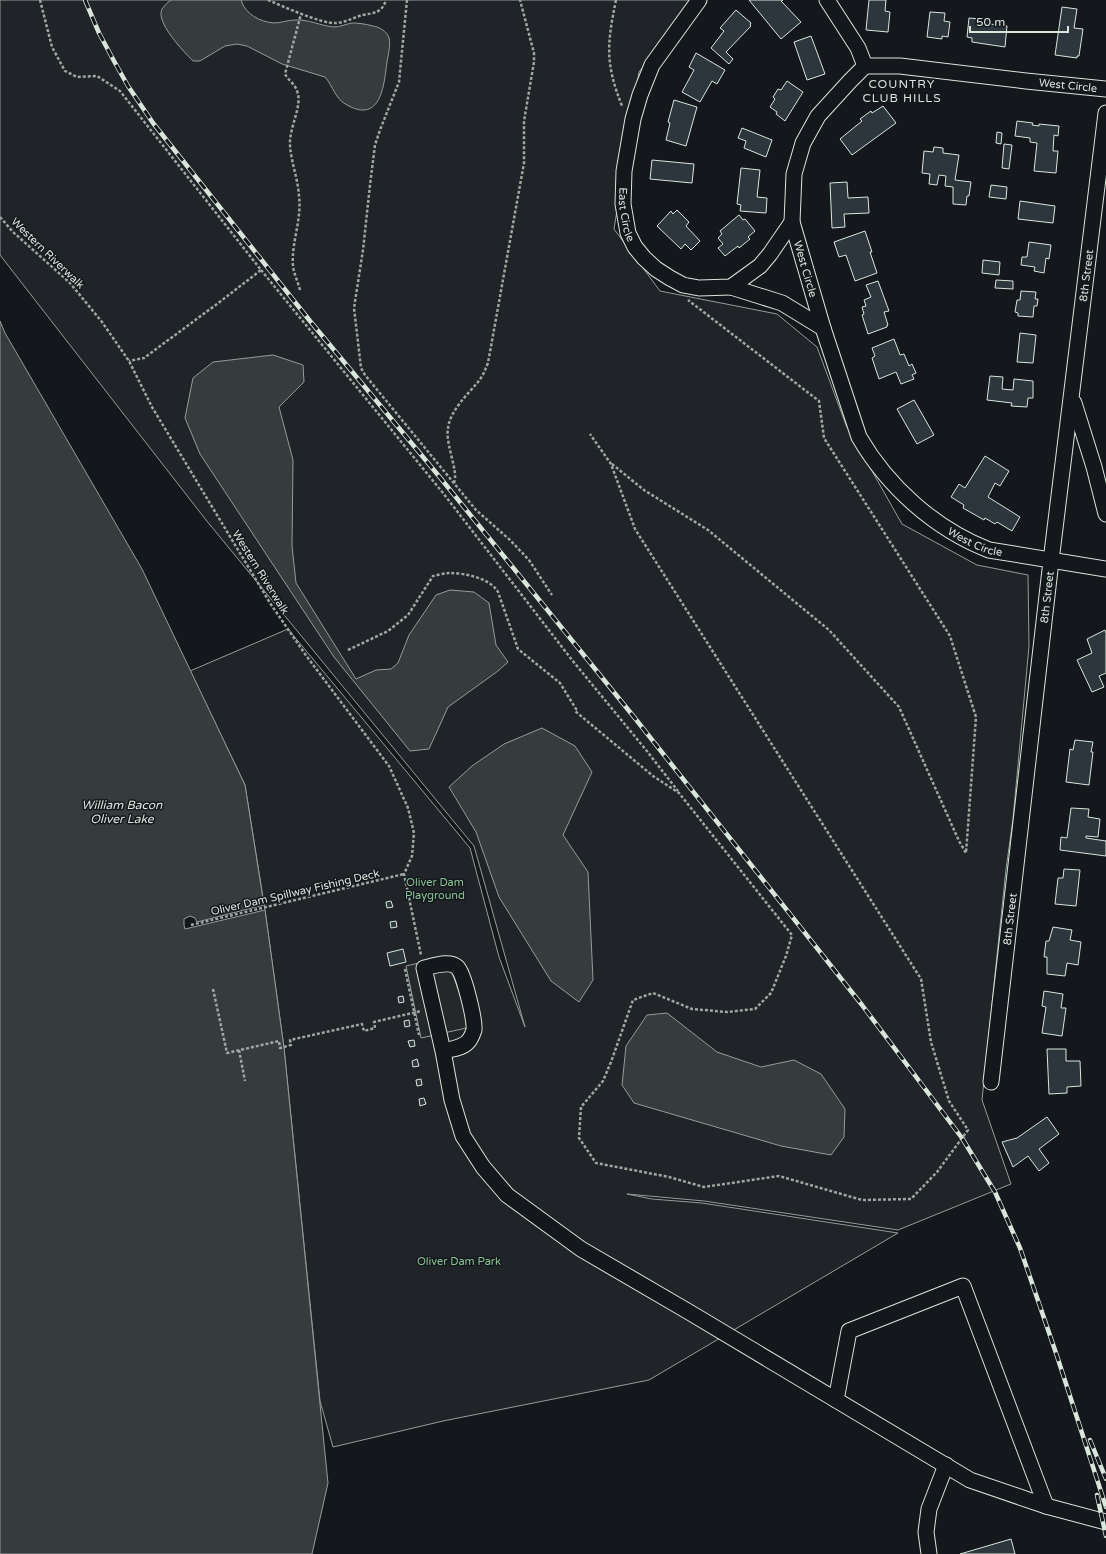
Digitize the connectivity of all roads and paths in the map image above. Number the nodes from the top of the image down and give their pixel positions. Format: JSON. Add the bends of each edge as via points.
{"nodes":[{"id":1,"x":40,"y":0,"type":"edge"},
{"id":2,"x":268,"y":0,"type":"edge"},
{"id":3,"x":386,"y":0,"type":"edge"},
{"id":4,"x":407,"y":0,"type":"edge"},
{"id":5,"x":520,"y":0,"type":"edge"},
{"id":6,"x":616,"y":0,"type":"edge"},
{"id":7,"x":699,"y":0,"type":"edge"},
{"id":8,"x":827,"y":0,"type":"edge"},
{"id":9,"x":301,"y":14,"type":"junction"},
{"id":10,"x":865,"y":66,"type":"junction"},
{"id":11,"x":1106,"y":89,"type":"edge"},
{"id":12,"x":1106,"y":113,"type":"edge"},
{"id":13,"x":633,"y":119,"type":"junction"},
{"id":14,"x":0,"y":217,"type":"edge"},
{"id":15,"x":792,"y":222,"type":"junction"},
{"id":16,"x":261,"y":270,"type":"junction"},
{"id":17,"x":731,"y":286,"type":"junction"},
{"id":18,"x":300,"y":290,"type":"dead end"},
{"id":19,"x":688,"y":300,"type":"dead end"},
{"id":20,"x":823,"y":328,"type":"junction"},
{"id":21,"x":129,"y":361,"type":"junction"},
{"id":22,"x":1072,"y":399,"type":"junction"},
{"id":23,"x":590,"y":434,"type":"dead end"},
{"id":24,"x":611,"y":464,"type":"junction"},
{"id":25,"x":454,"y":483,"type":"junction"},
{"id":26,"x":1106,"y":514,"type":"edge"},
{"id":27,"x":1052,"y":561,"type":"junction"},
{"id":28,"x":1106,"y":569,"type":"edge"},
{"id":29,"x":552,"y":595,"type":"dead end"},
{"id":30,"x":348,"y":650,"type":"dead end"},
{"id":31,"x":679,"y":793,"type":"junction"},
{"id":32,"x":404,"y":874,"type":"junction"},
{"id":33,"x":191,"y":925,"type":"dead end"},
{"id":34,"x":424,"y":968,"type":"junction"},
{"id":35,"x":405,"y":969,"type":"dead end"},
{"id":36,"x":213,"y":989,"type":"dead end"},
{"id":37,"x":433,"y":1008,"type":"junction"},
{"id":38,"x":414,"y":1013,"type":"junction"},
{"id":39,"x":419,"y":1035,"type":"dead end"},
{"id":40,"x":239,"y":1050,"type":"junction"},
{"id":41,"x":443,"y":1051,"type":"junction"},
{"id":42,"x":245,"y":1081,"type":"dead end"},
{"id":43,"x":991,"y":1082,"type":"dead end"},
{"id":44,"x":836,"y":1400,"type":"junction"},
{"id":45,"x":946,"y":1465,"type":"junction"},
{"id":46,"x":1046,"y":1506,"type":"junction"},
{"id":47,"x":1106,"y":1522,"type":"edge"},
{"id":48,"x":929,"y":1554,"type":"edge"}],
"edges":[{"from":1,"to":16,"type":"path","via":[[52,47],[65,71],[76,77],[97,76],[120,92]]},
{"from":2,"to":9,"type":"path"},
{"from":3,"to":9,"type":"path","via":[[377,13],[336,24]]},
{"from":4,"to":25,"type":"path","via":[[399,82],[380,130],[373,161],[364,250],[354,308],[361,368]]},
{"from":5,"to":25,"type":"path","via":[[534,53],[524,121],[524,162],[488,363],[484,374],[451,416],[448,428],[447,441],[456,476]]},
{"from":6,"to":13,"type":"path","via":[[609,38],[610,68],[627,116]]},
{"from":7,"to":13,"type":"street","name":"East Circle","via":[[652,65]]},
{"from":8,"to":10,"type":"street","via":[[858,48]]},
{"from":9,"to":18,"type":"path","via":[[285,69],[285,74],[299,97],[290,145],[300,196],[293,259]]},
{"from":10,"to":11,"type":"street","name":"West Circle","via":[[900,66]]},
{"from":10,"to":15,"type":"street","name":"West Circle","via":[[818,116],[803,143],[794,174]]},
{"from":12,"to":22,"type":"street","name":"8th Street"},
{"from":13,"to":17,"type":"street","name":"East Circle","via":[[624,171],[623,204],[628,233],[635,247],[656,269],[683,285],[699,288]]},
{"from":14,"to":21,"type":"path","name":"Western Riverwalk","via":[[70,284],[102,322]]},
{"from":15,"to":17,"type":"street","via":[[760,266]]},
{"from":15,"to":20,"type":"street","name":"West Circle"},
{"from":16,"to":21,"type":"path","via":[[144,358]]},
{"from":16,"to":31,"type":"path","via":[[443,493]]},
{"from":17,"to":20,"type":"street","via":[[782,303]]},
{"from":19,"to":24,"type":"path","via":[[819,401],[824,438],[950,636],[976,717],[966,853],[894,701],[829,630],[708,530],[644,490]]},
{"from":20,"to":27,"type":"street","name":"West Circle","via":[[859,437],[887,477],[945,529],[958,536],[989,550]]},
{"from":21,"to":32,"type":"path","name":"Western Riverwalk","via":[[152,407],[270,603],[389,766],[408,808],[414,833],[412,856]]},
{"from":22,"to":26,"type":"street"},
{"from":22,"to":27,"type":"street","name":"8th Street"},
{"from":23,"to":24,"type":"path"},
{"from":24,"to":31,"type":"path","via":[[635,529],[921,979],[931,1042],[949,1101],[968,1130],[936,1172],[911,1199],[862,1200],[779,1176],[704,1187],[669,1177],[596,1163],[580,1138],[581,1107],[602,1081],[632,1000],[653,993],[692,1009],[727,1012],[755,1009],[771,993],[786,956],[792,935]]},
{"from":25,"to":29,"type":"path","via":[[476,510],[529,560]]},
{"from":27,"to":28,"type":"street","name":"West Circle"},
{"from":27,"to":43,"type":"street","name":"8th Street"},
{"from":30,"to":31,"type":"path","via":[[388,631],[408,615],[434,576],[448,573],[463,575],[494,585],[518,649],[560,683],[575,711],[653,776]]},
{"from":32,"to":33,"type":"path","name":"Oliver Dam Spillway Fishing Deck"},
{"from":32,"to":34,"type":"path"},
{"from":34,"to":37,"type":"street"},
{"from":34,"to":41,"type":"street","via":[[448,964],[457,967],[462,974],[474,1020],[474,1032],[470,1040],[460,1047]]},
{"from":35,"to":38,"type":"path"},
{"from":36,"to":40,"type":"path","via":[[227,1053]]},
{"from":37,"to":38,"type":"path"},
{"from":37,"to":41,"type":"street"},
{"from":38,"to":39,"type":"path"},
{"from":38,"to":40,"type":"path","via":[[374,1022],[375,1028],[364,1031],[362,1024],[290,1040],[291,1045],[280,1048],[279,1041]]},
{"from":40,"to":42,"type":"path"},
{"from":41,"to":44,"type":"street","via":[[452,1100],[464,1136],[483,1167],[507,1195],[581,1249]]},
{"from":44,"to":45,"type":"street"},
{"from":44,"to":46,"type":"street","via":[[849,1331],[963,1286]]},
{"from":45,"to":46,"type":"street","via":[[970,1480]]},
{"from":45,"to":48,"type":"street","via":[[929,1509],[926,1532]]},
{"from":46,"to":47,"type":"street"}]}
